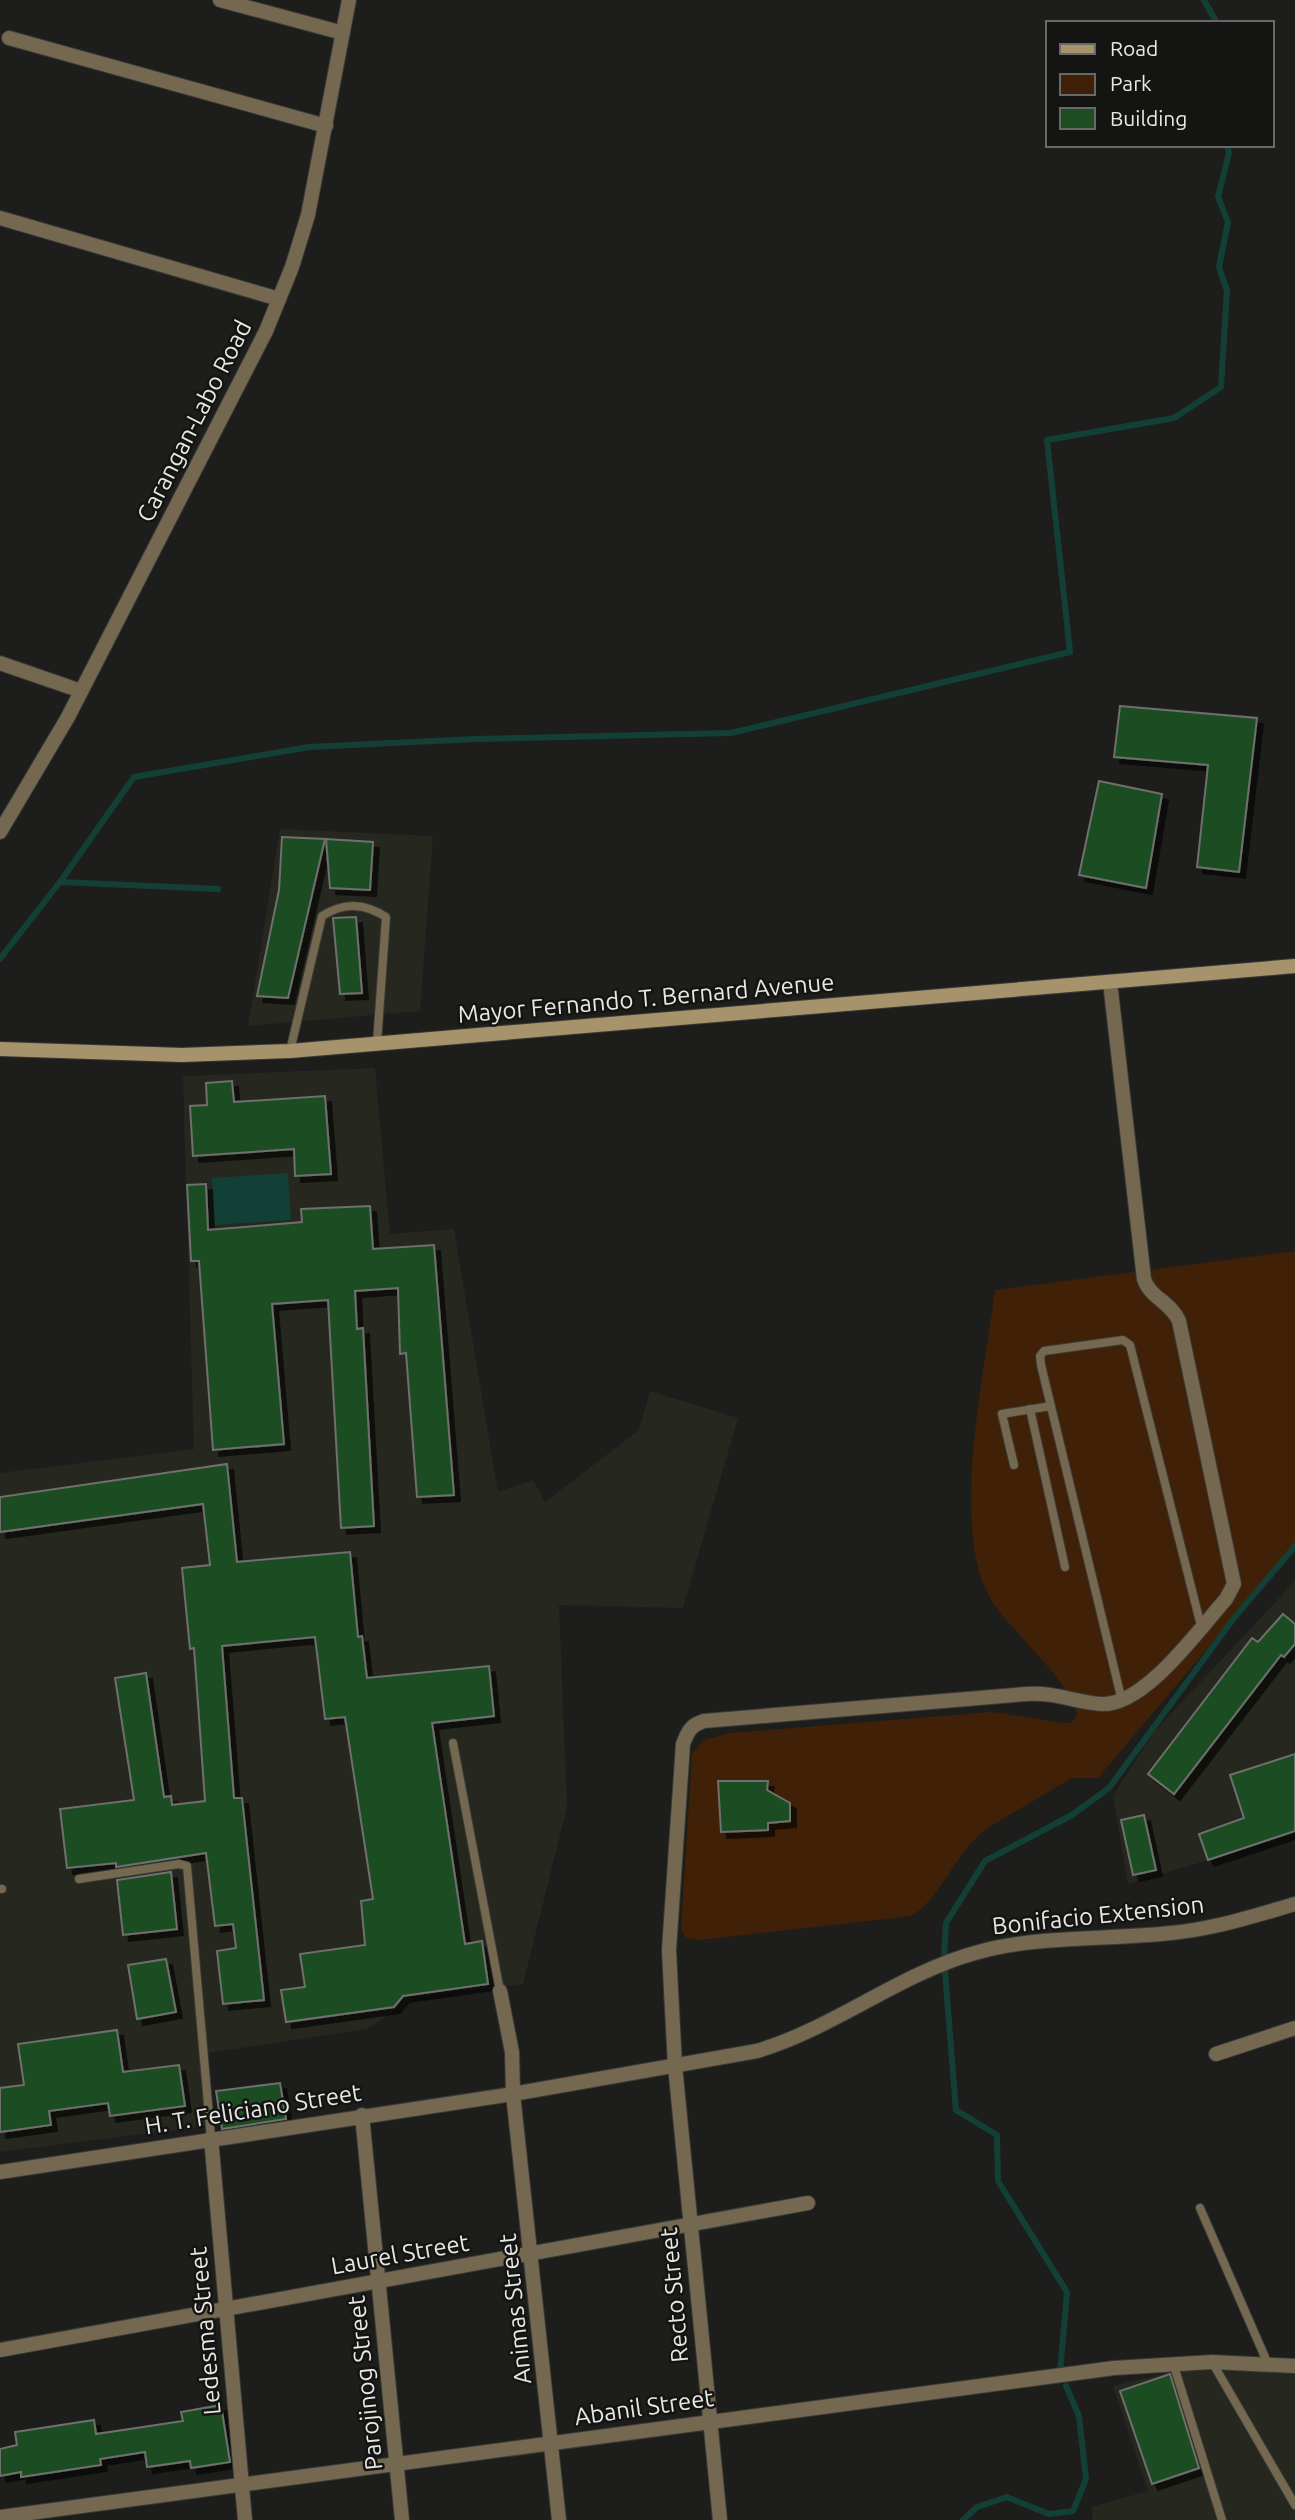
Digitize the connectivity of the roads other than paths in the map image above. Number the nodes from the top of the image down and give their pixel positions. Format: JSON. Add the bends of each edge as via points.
{"nodes":[{"id":1,"x":220,"y":0,"type":"edge"},
{"id":2,"x":349,"y":0,"type":"edge"},
{"id":3,"x":343,"y":33,"type":"junction"},
{"id":4,"x":9,"y":38,"type":"dead end"},
{"id":5,"x":327,"y":126,"type":"junction"},
{"id":6,"x":0,"y":218,"type":"edge"},
{"id":7,"x":279,"y":299,"type":"junction"},
{"id":8,"x":0,"y":663,"type":"edge"},
{"id":9,"x":81,"y":691,"type":"junction"},
{"id":10,"x":0,"y":832,"type":"edge"},
{"id":11,"x":1295,"y":966,"type":"edge"},
{"id":12,"x":1110,"y":982,"type":"junction"},
{"id":13,"x":377,"y":1043,"type":"junction"},
{"id":14,"x":0,"y":1049,"type":"edge"},
{"id":15,"x":290,"y":1051,"type":"junction"},
{"id":16,"x":1051,"y":1406,"type":"junction"},
{"id":17,"x":1030,"y":1409,"type":"junction"},
{"id":18,"x":1013,"y":1465,"type":"dead end"},
{"id":19,"x":1065,"y":1567,"type":"dead end"},
{"id":20,"x":1201,"y":1626,"type":"junction"},
{"id":21,"x":1122,"y":1701,"type":"junction"},
{"id":22,"x":453,"y":1743,"type":"dead end"},
{"id":23,"x":79,"y":1879,"type":"dead end"},
{"id":24,"x":1295,"y":1904,"type":"edge"},
{"id":25,"x":500,"y":1991,"type":"joint"},
{"id":26,"x":1295,"y":2028,"type":"edge"},
{"id":27,"x":1216,"y":2054,"type":"dead end"},
{"id":28,"x":675,"y":2066,"type":"junction"},
{"id":29,"x":513,"y":2094,"type":"junction"},
{"id":30,"x":362,"y":2115,"type":"junction"},
{"id":31,"x":211,"y":2138,"type":"junction"},
{"id":32,"x":0,"y":2172,"type":"edge"},
{"id":33,"x":807,"y":2203,"type":"dead end"},
{"id":34,"x":1200,"y":2208,"type":"dead end"},
{"id":35,"x":691,"y":2225,"type":"junction"},
{"id":36,"x":532,"y":2255,"type":"junction"},
{"id":37,"x":378,"y":2281,"type":"junction"},
{"id":38,"x":226,"y":2307,"type":"junction"},
{"id":39,"x":0,"y":2350,"type":"edge"},
{"id":40,"x":1212,"y":2362,"type":"junction"},
{"id":41,"x":1173,"y":2363,"type":"junction"},
{"id":42,"x":1268,"y":2364,"type":"junction"},
{"id":43,"x":1295,"y":2366,"type":"edge"},
{"id":44,"x":709,"y":2420,"type":"junction"},
{"id":45,"x":551,"y":2443,"type":"junction"},
{"id":46,"x":396,"y":2463,"type":"junction"},
{"id":47,"x":242,"y":2485,"type":"junction"},
{"id":48,"x":1295,"y":2505,"type":"edge"},
{"id":49,"x":0,"y":2517,"type":"edge"},
{"id":50,"x":245,"y":2520,"type":"edge"},
{"id":51,"x":402,"y":2520,"type":"edge"},
{"id":52,"x":559,"y":2520,"type":"edge"},
{"id":53,"x":720,"y":2520,"type":"edge"},
{"id":54,"x":1222,"y":2520,"type":"edge"}],
"edges":[{"from":1,"to":3,"type":"street"},
{"from":2,"to":3,"type":"street","name":"Carangan-Labo Road"},
{"from":3,"to":5,"type":"street","name":"Carangan-Labo Road"},
{"from":4,"to":5,"type":"street"},
{"from":5,"to":7,"type":"street","name":"Carangan-Labo Road","via":[[308,215]]},
{"from":6,"to":7,"type":"street"},
{"from":7,"to":9,"type":"street","name":"Carangan-Labo Road","via":[[246,374]]},
{"from":8,"to":9,"type":"street"},
{"from":9,"to":10,"type":"street","name":"Carangan-Labo Road"},
{"from":11,"to":12,"type":"main road","name":"Mayor Fernando T. Bernard Avenue"},
{"from":12,"to":13,"type":"main road","name":"Mayor Fernando T. Bernard Avenue"},
{"from":12,"to":20,"type":"street","via":[[1144,1279],[1179,1321],[1234,1584]]},
{"from":13,"to":15,"type":"main road","name":"Mayor Fernando T. Bernard Avenue"},
{"from":13,"to":15,"type":"lane","via":[[386,917],[349,905],[321,916]]},
{"from":14,"to":15,"type":"main road","name":"Mayor Fernando T. Bernard Avenue","via":[[182,1055]]},
{"from":16,"to":17,"type":"lane"},
{"from":16,"to":20,"type":"lane","via":[[1041,1352],[1123,1340],[1130,1345]]},
{"from":16,"to":21,"type":"lane"},
{"from":17,"to":18,"type":"lane","via":[[1002,1415]]},
{"from":17,"to":19,"type":"lane"},
{"from":20,"to":21,"type":"street","via":[[1141,1691]]},
{"from":21,"to":28,"type":"street","name":"Recto Street","via":[[1102,1704],[1066,1695],[1026,1694],[694,1724],[683,1744],[671,1913]]},
{"from":22,"to":25,"type":"lane"},
{"from":23,"to":31,"type":"lane","via":[[187,1866]]},
{"from":24,"to":28,"type":"street","name":"Bonifacio Extension","via":[[1201,1929],[978,1952],[947,1961],[791,2041]]},
{"from":25,"to":29,"type":"street","name":"Animas Street","via":[[512,2052]]},
{"from":26,"to":27,"type":"street"},
{"from":28,"to":29,"type":"street","name":"Bonifacio Extension"},
{"from":28,"to":35,"type":"street","name":"Recto Street"},
{"from":29,"to":30,"type":"street","name":"H. T. Feliciano Street"},
{"from":29,"to":36,"type":"street","name":"Animas Street"},
{"from":30,"to":31,"type":"street","name":"H. T. Feliciano Street"},
{"from":30,"to":37,"type":"street","name":"Parojinog Street"},
{"from":31,"to":32,"type":"street","name":"H. T. Feliciano Street"},
{"from":31,"to":38,"type":"street","name":"Ledesma Street"},
{"from":33,"to":35,"type":"street","name":"Laurel Street"},
{"from":34,"to":42,"type":"lane"},
{"from":35,"to":36,"type":"street","name":"Laurel Street"},
{"from":35,"to":44,"type":"street","name":"Recto Street"},
{"from":36,"to":37,"type":"street","name":"Laurel Street"},
{"from":36,"to":45,"type":"street","name":"Animas Street"},
{"from":37,"to":38,"type":"street","name":"Laurel Street"},
{"from":37,"to":46,"type":"street","name":"Parojinog Street"},
{"from":38,"to":39,"type":"street","name":"Laurel Street"},
{"from":38,"to":47,"type":"street","name":"Ledesma Street"},
{"from":40,"to":41,"type":"street","name":"Abanil Street"},
{"from":40,"to":42,"type":"street","name":"Abanil Street"},
{"from":40,"to":48,"type":"lane"},
{"from":41,"to":44,"type":"street","name":"Abanil Street"},
{"from":41,"to":54,"type":"lane"},
{"from":42,"to":43,"type":"street","name":"Abanil Street"},
{"from":44,"to":45,"type":"street","name":"Abanil Street"},
{"from":44,"to":53,"type":"street","name":"Recto Street"},
{"from":45,"to":46,"type":"street","name":"Abanil Street"},
{"from":45,"to":52,"type":"street","name":"Animas Street"},
{"from":46,"to":47,"type":"street","name":"Abanil Street"},
{"from":46,"to":51,"type":"street","name":"Parojinog Street"},
{"from":47,"to":49,"type":"street","name":"Abanil Street"},
{"from":47,"to":50,"type":"street","name":"Ledesma Street"}]}
